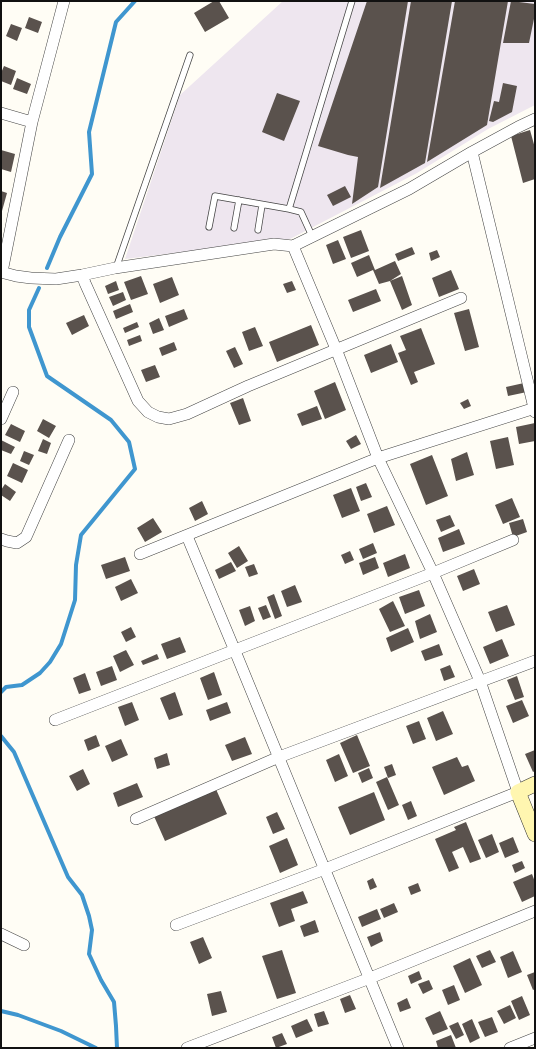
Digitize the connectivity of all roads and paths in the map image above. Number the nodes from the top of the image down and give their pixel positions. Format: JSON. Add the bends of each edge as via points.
{"nodes":[{"id":1,"x":64,"y":1,"type":"edge"},
{"id":2,"x":352,"y":1,"type":"edge"},
{"id":3,"x":190,"y":55,"type":"dead end"},
{"id":4,"x":1,"y":113,"type":"edge"},
{"id":5,"x":535,"y":119,"type":"edge"},
{"id":6,"x":32,"y":122,"type":"junction"},
{"id":7,"x":472,"y":152,"type":"junction"},
{"id":8,"x":239,"y":200,"type":"junction"},
{"id":9,"x":262,"y":205,"type":"junction"},
{"id":10,"x":289,"y":209,"type":"junction"},
{"id":11,"x":209,"y":227,"type":"dead end"},
{"id":12,"x":234,"y":228,"type":"dead end"},
{"id":13,"x":258,"y":230,"type":"dead end"},
{"id":14,"x":312,"y":236,"type":"junction"},
{"id":15,"x":293,"y":246,"type":"junction"},
{"id":16,"x":115,"y":268,"type":"junction"},
{"id":17,"x":1,"y":272,"type":"edge"},
{"id":18,"x":82,"y":275,"type":"junction"},
{"id":19,"x":461,"y":298,"type":"dead end"},
{"id":20,"x":336,"y":349,"type":"junction"},
{"id":21,"x":13,"y":392,"type":"dead end"},
{"id":22,"x":535,"y":410,"type":"edge"},
{"id":23,"x":1,"y":419,"type":"edge"},
{"id":24,"x":69,"y":440,"type":"dead end"},
{"id":25,"x":378,"y":458,"type":"junction"},
{"id":26,"x":187,"y":536,"type":"junction"},
{"id":27,"x":1,"y":539,"type":"edge"},
{"id":28,"x":513,"y":540,"type":"dead end"},
{"id":29,"x":140,"y":554,"type":"dead end"},
{"id":30,"x":433,"y":573,"type":"junction"},
{"id":31,"x":235,"y":651,"type":"junction"},
{"id":32,"x":535,"y":661,"type":"edge"},
{"id":33,"x":480,"y":681,"type":"junction"},
{"id":34,"x":55,"y":720,"type":"dead end"},
{"id":35,"x":279,"y":757,"type":"junction"},
{"id":36,"x":535,"y":784,"type":"edge"},
{"id":37,"x":518,"y":792,"type":"junction"},
{"id":38,"x":136,"y":819,"type":"dead end"},
{"id":39,"x":535,"y":834,"type":"edge"},
{"id":40,"x":325,"y":869,"type":"junction"},
{"id":41,"x":535,"y":911,"type":"edge"},
{"id":42,"x":176,"y":925,"type":"dead end"},
{"id":43,"x":1,"y":934,"type":"edge"},
{"id":44,"x":24,"y":945,"type":"dead end"},
{"id":45,"x":370,"y":978,"type":"junction"},
{"id":46,"x":535,"y":1038,"type":"edge"},
{"id":47,"x":187,"y":1048,"type":"edge"},
{"id":48,"x":398,"y":1048,"type":"edge"},
{"id":49,"x":510,"y":1048,"type":"edge"}],
"edges":[{"from":1,"to":6,"type":"street"},
{"from":2,"to":10,"type":"lane"},
{"from":3,"to":16,"type":"lane"},
{"from":4,"to":6,"type":"street"},
{"from":5,"to":7,"type":"street"},
{"from":6,"to":17,"type":"street"},
{"from":7,"to":14,"type":"street","via":[[409,189]]},
{"from":7,"to":22,"type":"street"},
{"from":8,"to":9,"type":"lane"},
{"from":8,"to":11,"type":"lane","via":[[215,196]]},
{"from":8,"to":12,"type":"lane"},
{"from":9,"to":10,"type":"lane"},
{"from":9,"to":13,"type":"lane"},
{"from":10,"to":14,"type":"lane","via":[[301,212]]},
{"from":14,"to":15,"type":"street"},
{"from":15,"to":16,"type":"street","via":[[274,244]]},
{"from":15,"to":20,"type":"street"},
{"from":16,"to":18,"type":"street"},
{"from":17,"to":18,"type":"street","via":[[31,278],[56,279]]},
{"from":18,"to":20,"type":"street","via":[[138,401],[148,412],[158,417],[169,419],[187,414]]},
{"from":19,"to":20,"type":"street"},
{"from":20,"to":25,"type":"street"},
{"from":21,"to":23,"type":"street"},
{"from":22,"to":25,"type":"street"},
{"from":24,"to":27,"type":"street","via":[[26,537],[17,542]]},
{"from":25,"to":26,"type":"street"},
{"from":25,"to":30,"type":"street"},
{"from":26,"to":29,"type":"street"},
{"from":26,"to":31,"type":"street"},
{"from":28,"to":30,"type":"street"},
{"from":30,"to":31,"type":"street"},
{"from":30,"to":33,"type":"street"},
{"from":31,"to":34,"type":"street"},
{"from":31,"to":35,"type":"street"},
{"from":32,"to":33,"type":"street"},
{"from":33,"to":35,"type":"street"},
{"from":33,"to":37,"type":"street"},
{"from":35,"to":38,"type":"street"},
{"from":35,"to":40,"type":"street"},
{"from":36,"to":37,"type":"main road"},
{"from":37,"to":39,"type":"main road"},
{"from":37,"to":40,"type":"street"},
{"from":40,"to":42,"type":"street"},
{"from":40,"to":45,"type":"street"},
{"from":41,"to":45,"type":"street"},
{"from":43,"to":44,"type":"street"},
{"from":45,"to":47,"type":"street"},
{"from":45,"to":48,"type":"street"},
{"from":46,"to":49,"type":"street"}]}
